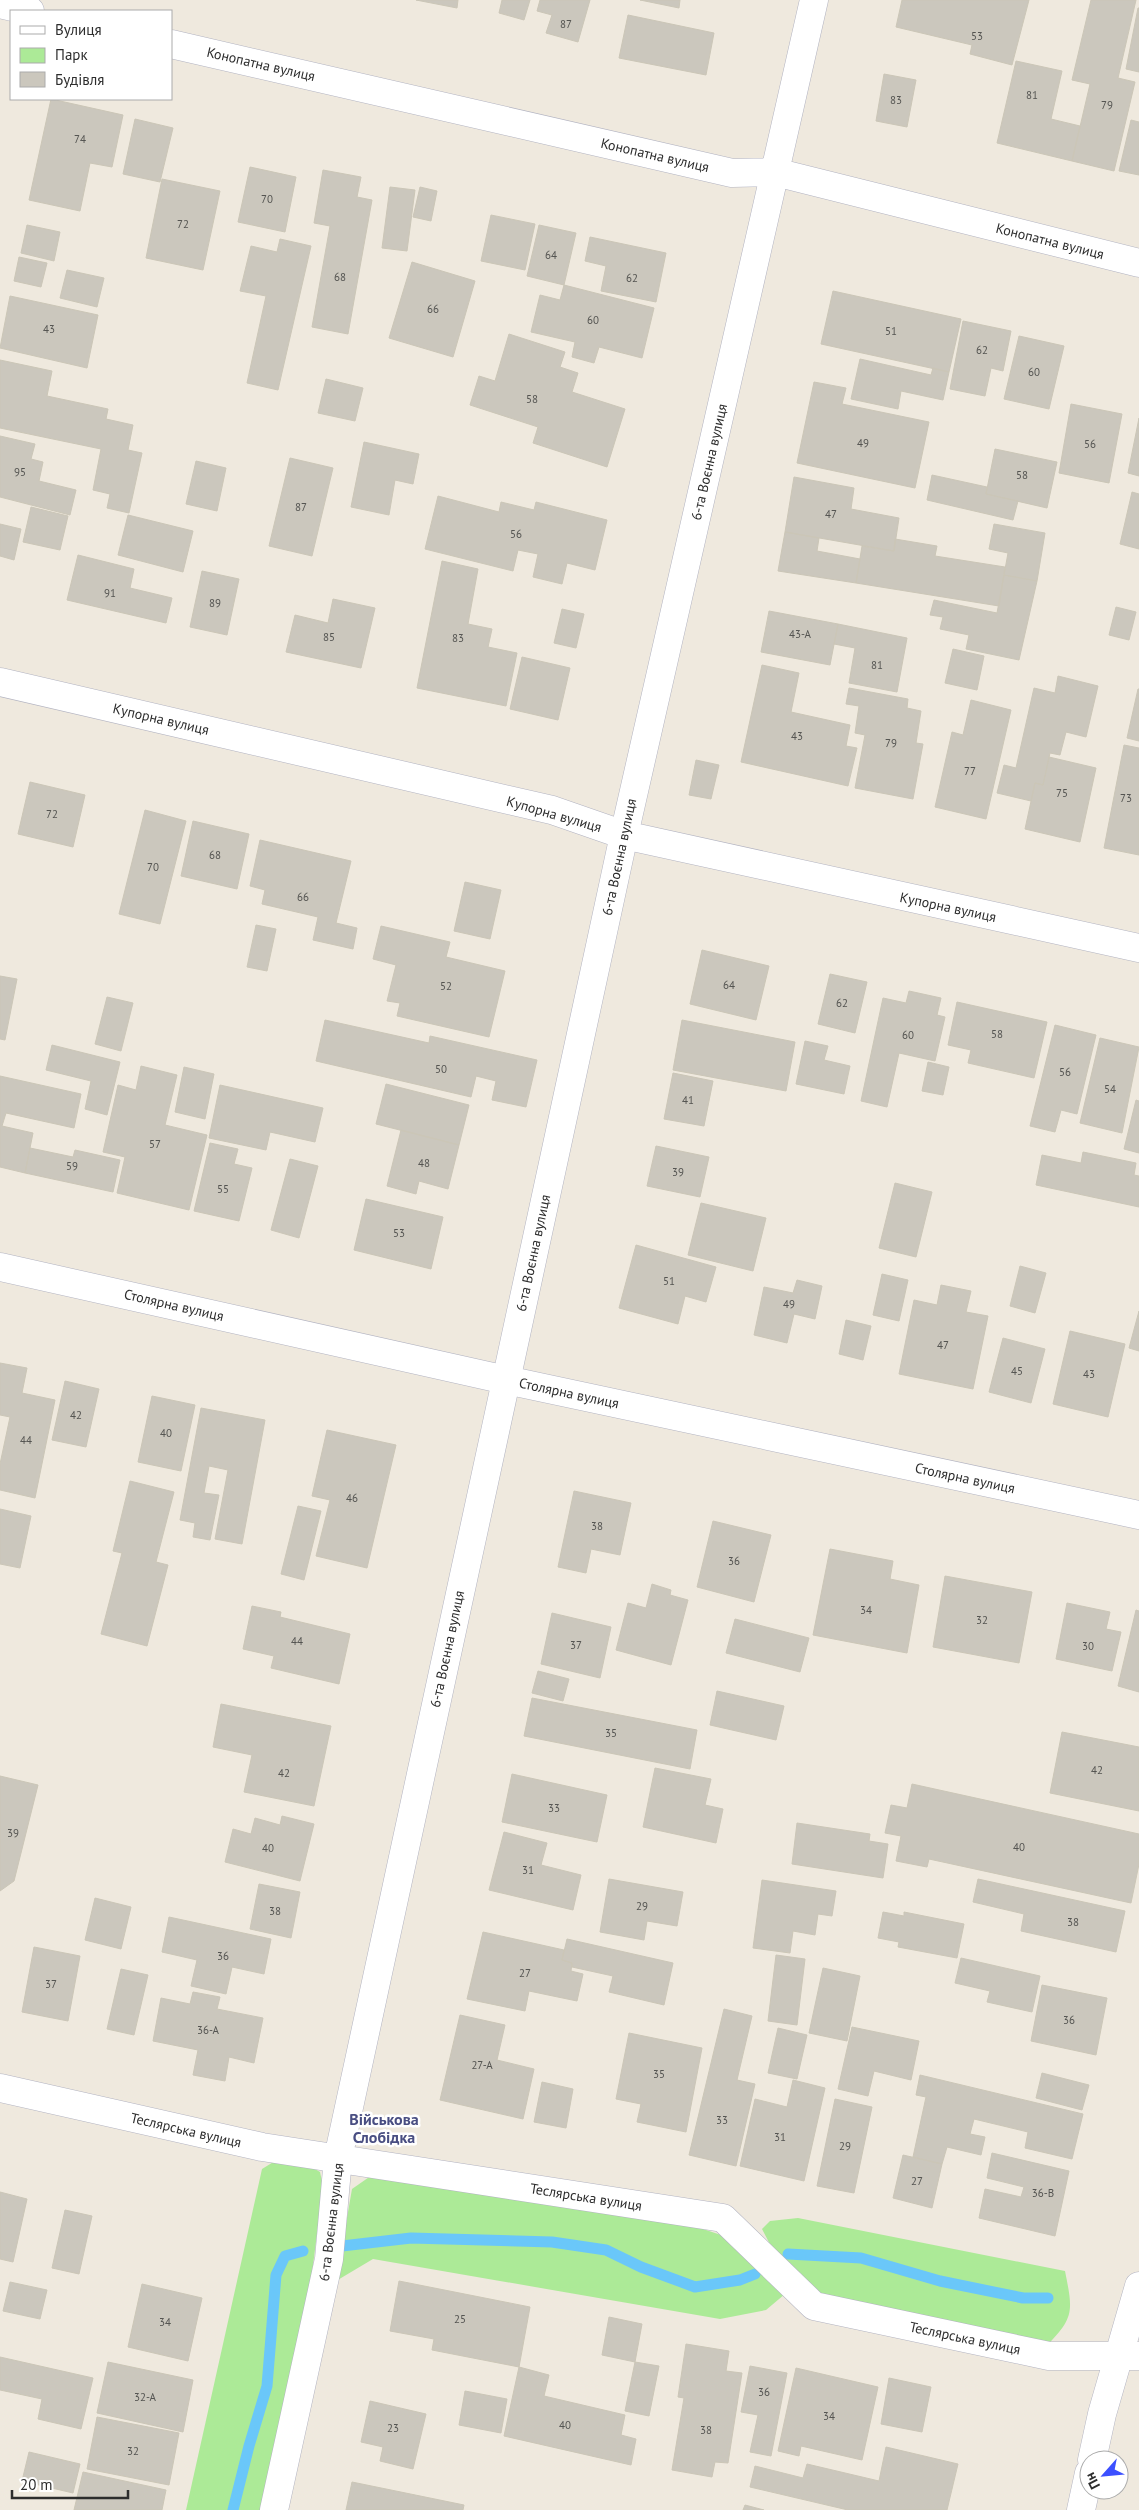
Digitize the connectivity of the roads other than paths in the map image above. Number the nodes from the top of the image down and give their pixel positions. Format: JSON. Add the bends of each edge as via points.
{"nodes":[{"id":1,"x":814,"y":0,"type":"edge"},
{"id":2,"x":0,"y":4,"type":"edge"},
{"id":3,"x":26,"y":10,"type":"edge"},
{"id":4,"x":172,"y":44,"type":"edge"},
{"id":5,"x":775,"y":172,"type":"junction"},
{"id":6,"x":1139,"y":263,"type":"edge"},
{"id":7,"x":0,"y":682,"type":"edge"},
{"id":8,"x":624,"y":835,"type":"junction"},
{"id":9,"x":1139,"y":948,"type":"edge"},
{"id":10,"x":0,"y":1267,"type":"edge"},
{"id":11,"x":506,"y":1380,"type":"junction"},
{"id":12,"x":1139,"y":1515,"type":"edge"},
{"id":13,"x":0,"y":2088,"type":"edge"},
{"id":14,"x":338,"y":2158,"type":"junction"},
{"id":15,"x":1139,"y":2286,"type":"edge"},
{"id":16,"x":1130,"y":2356,"type":"edge"},
{"id":17,"x":1094,"y":2450,"type":"edge"},
{"id":18,"x":274,"y":2510,"type":"edge"}],
"edges":[{"from":1,"to":5,"type":"street","name":"6-та Воєнна вулиця"},
{"from":2,"to":3,"type":"street"},
{"from":4,"to":5,"type":"street","name":"Конопатна вулиця","via":[[732,173]]},
{"from":5,"to":6,"type":"street","name":"Конопатна вулиця"},
{"from":5,"to":8,"type":"street","name":"6-та Воєнна вулиця"},
{"from":7,"to":8,"type":"street","name":"Купорна вулиця","via":[[552,810]]},
{"from":8,"to":9,"type":"street","name":"Купорна вулиця"},
{"from":8,"to":11,"type":"street","name":"6-та Воєнна вулиця"},
{"from":10,"to":11,"type":"street","name":"Столярна вулиця"},
{"from":11,"to":12,"type":"street","name":"Столярна вулиця"},
{"from":11,"to":14,"type":"street","name":"6-та Воєнна вулиця"},
{"from":13,"to":14,"type":"street","name":"Теслярська вулиця","via":[[262,2147]]},
{"from":14,"to":16,"type":"street","name":"Теслярська вулиця","via":[[723,2218],[814,2306],[1049,2356]]},
{"from":14,"to":18,"type":"street","name":"6-та Воєнна вулиця","via":[[329,2259]]},
{"from":15,"to":16,"type":"street"},
{"from":16,"to":17,"type":"street","via":[[1102,2414]]}]}
